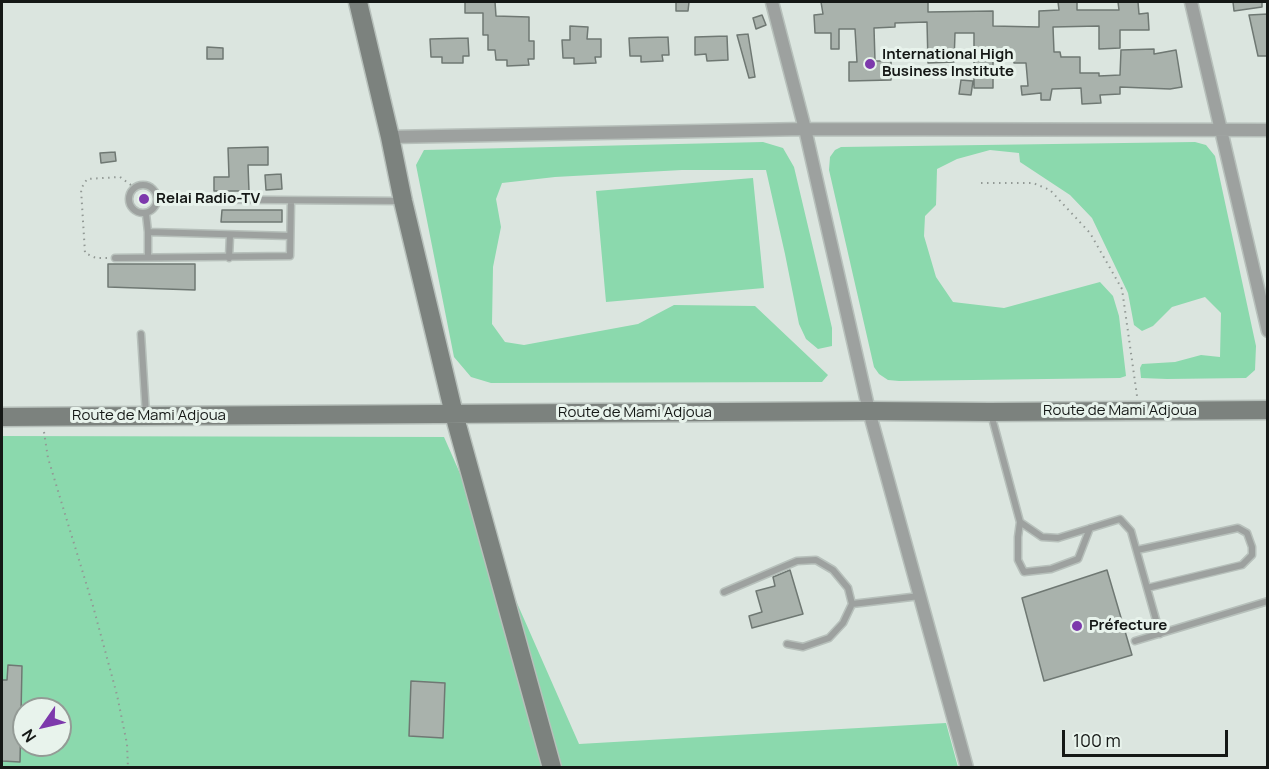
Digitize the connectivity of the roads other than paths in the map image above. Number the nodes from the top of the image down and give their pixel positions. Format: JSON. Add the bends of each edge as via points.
{"nodes":[{"id":1,"x":358,"y":2,"type":"edge"},
{"id":2,"x":772,"y":2,"type":"edge"},
{"id":3,"x":1191,"y":2,"type":"edge"},
{"id":4,"x":805,"y":129,"type":"junction"},
{"id":5,"x":1221,"y":130,"type":"junction"},
{"id":6,"x":1268,"y":130,"type":"edge"},
{"id":7,"x":390,"y":137,"type":"junction"},
{"id":8,"x":158,"y":199,"type":"junction"},
{"id":9,"x":291,"y":201,"type":"junction"},
{"id":10,"x":403,"y":201,"type":"junction"},
{"id":11,"x":146,"y":213,"type":"junction"},
{"id":12,"x":148,"y":232,"type":"junction"},
{"id":13,"x":230,"y":235,"type":"junction"},
{"id":14,"x":290,"y":236,"type":"junction"},
{"id":15,"x":148,"y":257,"type":"junction"},
{"id":16,"x":115,"y":258,"type":"road end"},
{"id":17,"x":229,"y":258,"type":"junction"},
{"id":18,"x":1268,"y":331,"type":"edge"},
{"id":19,"x":141,"y":334,"type":"dead end"},
{"id":20,"x":1268,"y":410,"type":"edge"},
{"id":21,"x":869,"y":411,"type":"junction"},
{"id":22,"x":990,"y":412,"type":"junction"},
{"id":23,"x":454,"y":414,"type":"junction"},
{"id":24,"x":146,"y":416,"type":"junction"},
{"id":25,"x":2,"y":417,"type":"edge"},
{"id":26,"x":1020,"y":522,"type":"junction"},
{"id":27,"x":1090,"y":528,"type":"junction"},
{"id":28,"x":1137,"y":550,"type":"junction"},
{"id":29,"x":1147,"y":588,"type":"junction"},
{"id":30,"x":724,"y":592,"type":"dead end"},
{"id":31,"x":921,"y":596,"type":"junction"},
{"id":32,"x":1268,"y":601,"type":"edge"},
{"id":33,"x":852,"y":604,"type":"junction"},
{"id":34,"x":1160,"y":634,"type":"junction"},
{"id":35,"x":1135,"y":641,"type":"dead end"},
{"id":36,"x":787,"y":644,"type":"dead end"},
{"id":37,"x":552,"y":768,"type":"edge"},
{"id":38,"x":967,"y":768,"type":"edge"}],
"edges":[{"from":1,"to":7,"type":"street"},
{"from":2,"to":4,"type":"street"},
{"from":3,"to":5,"type":"street"},
{"from":4,"to":5,"type":"street"},
{"from":4,"to":7,"type":"street"},
{"from":4,"to":21,"type":"street"},
{"from":5,"to":6,"type":"street"},
{"from":5,"to":18,"type":"street"},
{"from":7,"to":10,"type":"street"},
{"from":8,"to":9,"type":"lane"},
{"from":8,"to":11,"type":"lane","via":[[153,210]]},
{"from":8,"to":11,"type":"lane","via":[[152,188],[135,188],[130,203],[134,210]]},
{"from":9,"to":10,"type":"lane"},
{"from":9,"to":14,"type":"lane"},
{"from":10,"to":23,"type":"street"},
{"from":11,"to":12,"type":"lane"},
{"from":12,"to":13,"type":"lane"},
{"from":12,"to":15,"type":"lane"},
{"from":13,"to":14,"type":"lane"},
{"from":13,"to":17,"type":"lane"},
{"from":14,"to":17,"type":"lane","via":[[290,256]]},
{"from":15,"to":16,"type":"lane"},
{"from":15,"to":17,"type":"lane"},
{"from":19,"to":24,"type":"lane"},
{"from":20,"to":22,"type":"street","name":"Route de Mami Adjoua"},
{"from":21,"to":22,"type":"street","name":"Route de Mami Adjoua"},
{"from":21,"to":23,"type":"street","name":"Route de Mami Adjoua"},
{"from":21,"to":31,"type":"street"},
{"from":22,"to":26,"type":"lane"},
{"from":23,"to":24,"type":"street","name":"Route de Mami Adjoua"},
{"from":23,"to":37,"type":"street"},
{"from":24,"to":25,"type":"street","name":"Route de Mami Adjoua"},
{"from":26,"to":27,"type":"lane","via":[[1042,537],[1058,538]]},
{"from":26,"to":27,"type":"lane","via":[[1018,560],[1024,572],[1051,569],[1078,559]]},
{"from":27,"to":28,"type":"lane","via":[[1120,519],[1131,531]]},
{"from":28,"to":29,"type":"lane"},
{"from":28,"to":29,"type":"lane","via":[[1238,528],[1247,533],[1252,547],[1252,555],[1242,565]]},
{"from":29,"to":34,"type":"lane"},
{"from":30,"to":33,"type":"lane","via":[[797,561],[816,560],[841,579]]},
{"from":31,"to":33,"type":"lane"},
{"from":31,"to":38,"type":"street"},
{"from":32,"to":34,"type":"lane"},
{"from":33,"to":36,"type":"lane","via":[[843,623],[829,638],[803,646]]},
{"from":34,"to":35,"type":"lane"}]}
